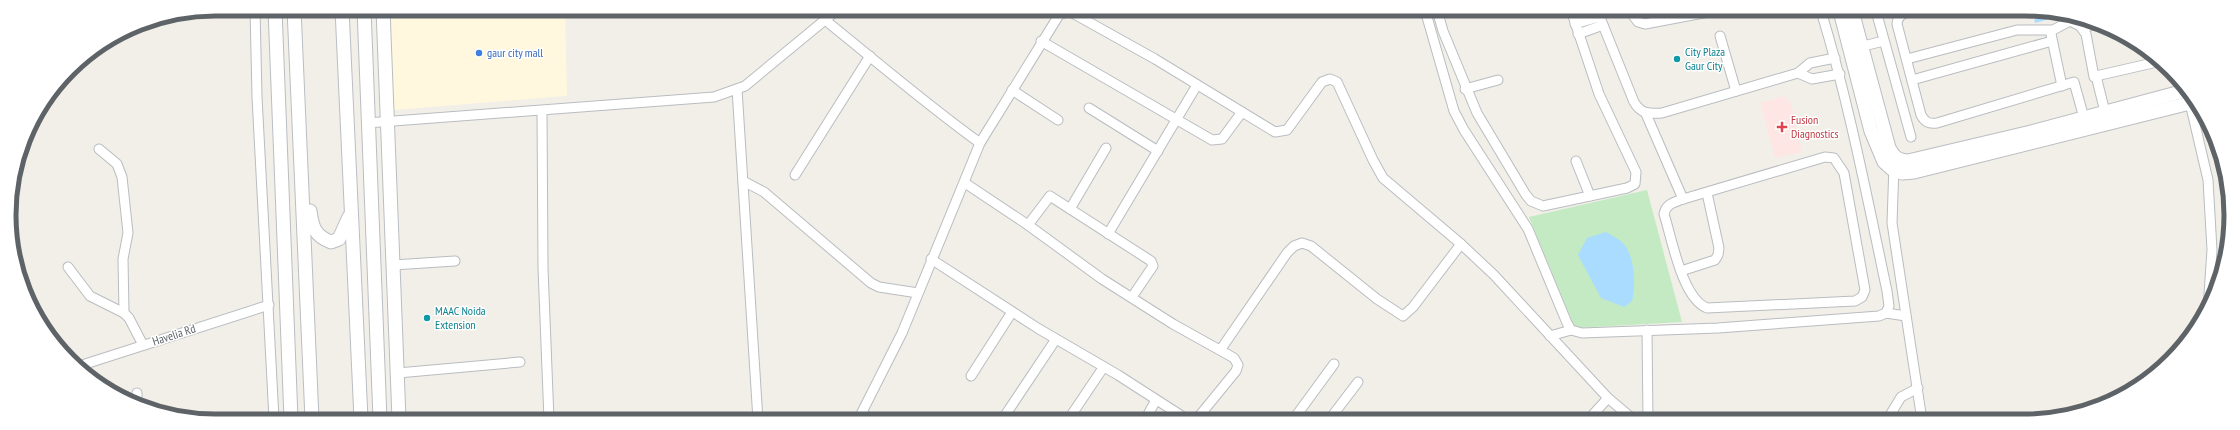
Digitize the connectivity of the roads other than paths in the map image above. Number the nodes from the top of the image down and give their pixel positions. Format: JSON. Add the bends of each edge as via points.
{"nodes":[{"id":1,"x":256,"y":16,"type":"edge"},
{"id":2,"x":275,"y":16,"type":"edge"},
{"id":3,"x":294,"y":16,"type":"edge"},
{"id":4,"x":342,"y":16,"type":"edge"},
{"id":5,"x":364,"y":16,"type":"edge"},
{"id":6,"x":383,"y":16,"type":"edge"},
{"id":7,"x":830,"y":16,"type":"edge"},
{"id":8,"x":1058,"y":16,"type":"edge"},
{"id":9,"x":1078,"y":16,"type":"edge"},
{"id":10,"x":1427,"y":16,"type":"edge"},
{"id":11,"x":1438,"y":16,"type":"edge"},
{"id":12,"x":1573,"y":16,"type":"edge"},
{"id":13,"x":1634,"y":16,"type":"edge"},
{"id":14,"x":1687,"y":16,"type":"edge"},
{"id":15,"x":1823,"y":16,"type":"edge"},
{"id":16,"x":1842,"y":16,"type":"edge"},
{"id":17,"x":1854,"y":16,"type":"edge"},
{"id":18,"x":1877,"y":16,"type":"edge"},
{"id":19,"x":1900,"y":16,"type":"edge"},
{"id":20,"x":1600,"y":18,"type":"edge"},
{"id":21,"x":825,"y":20,"type":"junction"},
{"id":22,"x":2066,"y":21,"type":"edge"},
{"id":23,"x":2074,"y":22,"type":"edge"},
{"id":24,"x":1575,"y":24,"type":"junction"},
{"id":25,"x":2088,"y":27,"type":"edge"},
{"id":26,"x":2082,"y":28,"type":"junction"},
{"id":27,"x":2050,"y":30,"type":"junction"},
{"id":28,"x":1578,"y":34,"type":"junction"},
{"id":29,"x":1720,"y":36,"type":"dead end"},
{"id":30,"x":1041,"y":41,"type":"junction"},
{"id":31,"x":1884,"y":41,"type":"junction"},
{"id":32,"x":2052,"y":41,"type":"junction"},
{"id":33,"x":1863,"y":46,"type":"junction"},
{"id":34,"x":870,"y":56,"type":"junction"},
{"id":35,"x":1835,"y":58,"type":"junction"},
{"id":36,"x":1907,"y":59,"type":"junction"},
{"id":37,"x":2153,"y":63,"type":"edge"},
{"id":38,"x":1798,"y":73,"type":"junction"},
{"id":39,"x":1840,"y":74,"type":"junction"},
{"id":40,"x":2096,"y":76,"type":"junction"},
{"id":41,"x":1498,"y":80,"type":"dead end"},
{"id":42,"x":1912,"y":80,"type":"junction"},
{"id":43,"x":1197,"y":85,"type":"junction"},
{"id":44,"x":2062,"y":86,"type":"junction"},
{"id":45,"x":737,"y":89,"type":"junction"},
{"id":46,"x":1465,"y":89,"type":"junction"},
{"id":47,"x":1012,"y":90,"type":"junction"},
{"id":48,"x":1736,"y":92,"type":"junction"},
{"id":49,"x":2181,"y":92,"type":"edge"},
{"id":50,"x":2190,"y":104,"type":"edge"},
{"id":51,"x":1089,"y":108,"type":"dead end"},
{"id":52,"x":2193,"y":110,"type":"edge"},
{"id":53,"x":542,"y":111,"type":"junction"},
{"id":54,"x":1242,"y":112,"type":"junction"},
{"id":55,"x":2105,"y":112,"type":"junction"},
{"id":56,"x":1646,"y":114,"type":"junction"},
{"id":57,"x":2084,"y":118,"type":"junction"},
{"id":58,"x":1058,"y":120,"type":"dead end"},
{"id":59,"x":1177,"y":120,"type":"junction"},
{"id":60,"x":388,"y":122,"type":"junction"},
{"id":61,"x":368,"y":123,"type":"junction"},
{"id":62,"x":1871,"y":131,"type":"junction"},
{"id":63,"x":1884,"y":133,"type":"junction"},
{"id":64,"x":1854,"y":134,"type":"junction"},
{"id":65,"x":1911,"y":137,"type":"dead end"},
{"id":66,"x":980,"y":143,"type":"junction"},
{"id":67,"x":1106,"y":148,"type":"dead end"},
{"id":68,"x":99,"y":149,"type":"dead end"},
{"id":69,"x":1158,"y":151,"type":"junction"},
{"id":70,"x":1576,"y":160,"type":"dead end"},
{"id":71,"x":301,"y":163,"type":"junction"},
{"id":72,"x":1895,"y":164,"type":"junction"},
{"id":73,"x":795,"y":175,"type":"dead end"},
{"id":74,"x":743,"y":181,"type":"junction"},
{"id":75,"x":964,"y":183,"type":"junction"},
{"id":76,"x":1707,"y":193,"type":"junction"},
{"id":77,"x":1590,"y":196,"type":"junction"},
{"id":78,"x":1683,"y":199,"type":"junction"},
{"id":79,"x":351,"y":209,"type":"junction"},
{"id":80,"x":1070,"y":209,"type":"junction"},
{"id":81,"x":1028,"y":225,"type":"junction"},
{"id":82,"x":1108,"y":234,"type":"junction"},
{"id":83,"x":1461,"y":244,"type":"junction"},
{"id":84,"x":931,"y":259,"type":"junction"},
{"id":85,"x":454,"y":261,"type":"dead end"},
{"id":86,"x":393,"y":265,"type":"junction"},
{"id":87,"x":68,"y":267,"type":"dead end"},
{"id":88,"x":1681,"y":271,"type":"junction"},
{"id":89,"x":2209,"y":290,"type":"edge"},
{"id":90,"x":918,"y":293,"type":"junction"},
{"id":91,"x":1132,"y":297,"type":"junction"},
{"id":92,"x":269,"y":305,"type":"junction"},
{"id":93,"x":1012,"y":312,"type":"junction"},
{"id":94,"x":124,"y":313,"type":"junction"},
{"id":95,"x":1886,"y":313,"type":"junction"},
{"id":96,"x":1906,"y":316,"type":"junction"},
{"id":97,"x":1571,"y":330,"type":"junction"},
{"id":98,"x":1647,"y":330,"type":"junction"},
{"id":99,"x":1550,"y":336,"type":"junction"},
{"id":100,"x":1056,"y":339,"type":"junction"},
{"id":101,"x":143,"y":345,"type":"junction"},
{"id":102,"x":1221,"y":349,"type":"junction"},
{"id":103,"x":520,"y":362,"type":"dead end"},
{"id":104,"x":1334,"y":364,"type":"dead end"},
{"id":105,"x":83,"y":365,"type":"edge"},
{"id":106,"x":1103,"y":368,"type":"junction"},
{"id":107,"x":398,"y":373,"type":"junction"},
{"id":108,"x":971,"y":376,"type":"dead end"},
{"id":109,"x":1358,"y":382,"type":"dead end"},
{"id":110,"x":1918,"y":388,"type":"junction"},
{"id":111,"x":1608,"y":398,"type":"junction"},
{"id":112,"x":1156,"y":400,"type":"junction"},
{"id":113,"x":274,"y":414,"type":"edge"},
{"id":114,"x":291,"y":414,"type":"edge"},
{"id":115,"x":312,"y":414,"type":"edge"},
{"id":116,"x":361,"y":414,"type":"edge"},
{"id":117,"x":380,"y":414,"type":"edge"},
{"id":118,"x":399,"y":414,"type":"edge"},
{"id":119,"x":549,"y":414,"type":"edge"},
{"id":120,"x":758,"y":414,"type":"edge"},
{"id":121,"x":862,"y":414,"type":"edge"},
{"id":122,"x":1006,"y":414,"type":"edge"},
{"id":123,"x":1072,"y":414,"type":"edge"},
{"id":124,"x":1148,"y":414,"type":"edge"},
{"id":125,"x":1178,"y":414,"type":"edge"},
{"id":126,"x":1201,"y":414,"type":"edge"},
{"id":127,"x":1297,"y":414,"type":"edge"},
{"id":128,"x":1334,"y":414,"type":"edge"},
{"id":129,"x":1593,"y":414,"type":"edge"},
{"id":130,"x":1627,"y":414,"type":"edge"},
{"id":131,"x":1648,"y":414,"type":"edge"},
{"id":132,"x":1891,"y":414,"type":"edge"},
{"id":133,"x":1921,"y":414,"type":"edge"}],
"edges":[{"from":1,"to":92,"type":"street","via":[[257,97]]},
{"from":2,"to":114,"type":"street"},
{"from":3,"to":71,"type":"street"},
{"from":4,"to":79,"type":"street"},
{"from":5,"to":61,"type":"street"},
{"from":6,"to":60,"type":"street"},
{"from":7,"to":21,"type":"street"},
{"from":8,"to":30,"type":"street"},
{"from":9,"to":43,"type":"street"},
{"from":10,"to":97,"type":"street","via":[[1454,111],[1528,229]]},
{"from":11,"to":46,"type":"street"},
{"from":12,"to":24,"type":"street"},
{"from":13,"to":14,"type":"street","via":[[1638,22],[1645,24]]},
{"from":15,"to":35,"type":"street"},
{"from":16,"to":62,"type":"street"},
{"from":17,"to":33,"type":"street"},
{"from":18,"to":31,"type":"street"},
{"from":19,"to":36,"type":"street","via":[[1898,19]]},
{"from":20,"to":24,"type":"street"},
{"from":20,"to":28,"type":"street"},
{"from":20,"to":56,"type":"street","via":[[1634,102]]},
{"from":21,"to":34,"type":"street"},
{"from":21,"to":45,"type":"street","via":[[745,86]]},
{"from":22,"to":27,"type":"street"},
{"from":23,"to":26,"type":"street"},
{"from":24,"to":28,"type":"street"},
{"from":25,"to":26,"type":"street"},
{"from":26,"to":40,"type":"street","via":[[2086,34],[2094,77]]},
{"from":27,"to":32,"type":"street"},
{"from":27,"to":36,"type":"street","via":[[2017,30]]},
{"from":28,"to":77,"type":"street","via":[[1599,94],[1636,172],[1637,180],[1632,186]]},
{"from":29,"to":48,"type":"street"},
{"from":30,"to":47,"type":"street"},
{"from":30,"to":59,"type":"street"},
{"from":31,"to":33,"type":"street"},
{"from":31,"to":65,"type":"street"},
{"from":32,"to":42,"type":"street"},
{"from":32,"to":44,"type":"street"},
{"from":33,"to":63,"type":"street"},
{"from":34,"to":66,"type":"street","via":[[927,104]]},
{"from":34,"to":73,"type":"street"},
{"from":35,"to":38,"type":"street","via":[[1810,63]]},
{"from":35,"to":39,"type":"street"},
{"from":36,"to":42,"type":"street"},
{"from":37,"to":40,"type":"street"},
{"from":38,"to":39,"type":"street","via":[[1812,80]]},
{"from":38,"to":48,"type":"street"},
{"from":39,"to":64,"type":"street"},
{"from":40,"to":55,"type":"street"},
{"from":41,"to":46,"type":"street"},
{"from":42,"to":44,"type":"street","via":[[1921,115],[1931,124]]},
{"from":43,"to":54,"type":"street"},
{"from":43,"to":59,"type":"street"},
{"from":44,"to":57,"type":"street","via":[[2074,82]]},
{"from":45,"to":53,"type":"street","via":[[714,97]]},
{"from":45,"to":74,"type":"street"},
{"from":46,"to":77,"type":"street","via":[[1531,201],[1543,206]]},
{"from":47,"to":58,"type":"street"},
{"from":47,"to":66,"type":"street"},
{"from":48,"to":56,"type":"street","via":[[1662,113]]},
{"from":49,"to":55,"type":"street"},
{"from":50,"to":72,"type":"street","via":[[1914,172],[1902,173]]},
{"from":51,"to":69,"type":"street"},
{"from":52,"to":89,"type":"street","via":[[2208,180],[2212,250]]},
{"from":53,"to":60,"type":"street"},
{"from":53,"to":119,"type":"street","via":[[543,268]]},
{"from":54,"to":59,"type":"street","via":[[1222,139],[1216,141]]},
{"from":54,"to":83,"type":"street","via":[[1275,132],[1281,132],[1287,130],[1322,82],[1330,79],[1337,82],[1383,178]]},
{"from":55,"to":57,"type":"street"},
{"from":56,"to":78,"type":"street"},
{"from":57,"to":72,"type":"street"},
{"from":59,"to":69,"type":"street"},
{"from":60,"to":61,"type":"street"},
{"from":60,"to":86,"type":"street"},
{"from":61,"to":117,"type":"street"},
{"from":62,"to":63,"type":"street"},
{"from":62,"to":64,"type":"street"},
{"from":62,"to":72,"type":"street","via":[[1884,162]]},
{"from":63,"to":72,"type":"street"},
{"from":64,"to":95,"type":"street","via":[[1887,291],[1889,306]]},
{"from":66,"to":75,"type":"street"},
{"from":67,"to":80,"type":"street"},
{"from":68,"to":94,"type":"street","via":[[117,164],[122,177],[128,233],[124,259]]},
{"from":69,"to":82,"type":"street"},
{"from":70,"to":77,"type":"street"},
{"from":71,"to":79,"type":"street","via":[[312,227],[320,238],[331,242],[339,239]]},
{"from":71,"to":115,"type":"street"},
{"from":72,"to":96,"type":"street","via":[[1892,223]]},
{"from":74,"to":90,"type":"street","via":[[764,192],[871,282],[879,287]]},
{"from":74,"to":120,"type":"street"},
{"from":75,"to":81,"type":"street"},
{"from":75,"to":84,"type":"street"},
{"from":76,"to":78,"type":"street"},
{"from":76,"to":88,"type":"street","via":[[1719,248],[1718,255],[1715,260]]},
{"from":76,"to":88,"type":"street","via":[[1825,157],[1834,158],[1844,173],[1865,290],[1862,297],[1854,301],[1707,308],[1700,305],[1692,296]]},
{"from":78,"to":88,"type":"street","via":[[1670,204],[1665,208],[1664,214]]},
{"from":79,"to":116,"type":"street"},
{"from":80,"to":81,"type":"street","via":[[1050,196]]},
{"from":80,"to":82,"type":"street"},
{"from":81,"to":91,"type":"street"},
{"from":82,"to":91,"type":"street","via":[[1153,264]]},
{"from":83,"to":99,"type":"street","via":[[1494,275]]},
{"from":83,"to":102,"type":"street","via":[[1413,307],[1403,316],[1377,299],[1311,246],[1302,243],[1294,246],[1286,253]]},
{"from":84,"to":90,"type":"street"},
{"from":84,"to":93,"type":"street"},
{"from":85,"to":86,"type":"street"},
{"from":86,"to":107,"type":"street"},
{"from":87,"to":94,"type":"street","via":[[90,296]]},
{"from":90,"to":121,"type":"street","via":[[902,333]]},
{"from":91,"to":102,"type":"street","via":[[1173,324]]},
{"from":92,"to":101,"type":"street","name":"Havelia Rd"},
{"from":92,"to":113,"type":"street"},
{"from":93,"to":100,"type":"street"},
{"from":93,"to":108,"type":"street"},
{"from":94,"to":101,"type":"street"},
{"from":95,"to":96,"type":"street"},
{"from":95,"to":98,"type":"street","via":[[1879,316],[1726,327]]},
{"from":96,"to":110,"type":"street"},
{"from":97,"to":98,"type":"street","via":[[1582,334]]},
{"from":97,"to":99,"type":"street"},
{"from":98,"to":131,"type":"street"},
{"from":99,"to":111,"type":"street"},
{"from":100,"to":106,"type":"street"},
{"from":100,"to":122,"type":"street"},
{"from":101,"to":105,"type":"street","name":"Havelia Rd"},
{"from":102,"to":126,"type":"street","via":[[1234,358],[1238,365],[1236,371]]},
{"from":103,"to":107,"type":"street"},
{"from":104,"to":127,"type":"street"},
{"from":106,"to":112,"type":"street"},
{"from":106,"to":123,"type":"street"},
{"from":107,"to":118,"type":"street"},
{"from":109,"to":128,"type":"street"},
{"from":110,"to":132,"type":"street","via":[[1901,397]]},
{"from":110,"to":133,"type":"street"},
{"from":111,"to":129,"type":"street"},
{"from":111,"to":130,"type":"street"},
{"from":112,"to":124,"type":"street"},
{"from":112,"to":125,"type":"street"}]}
